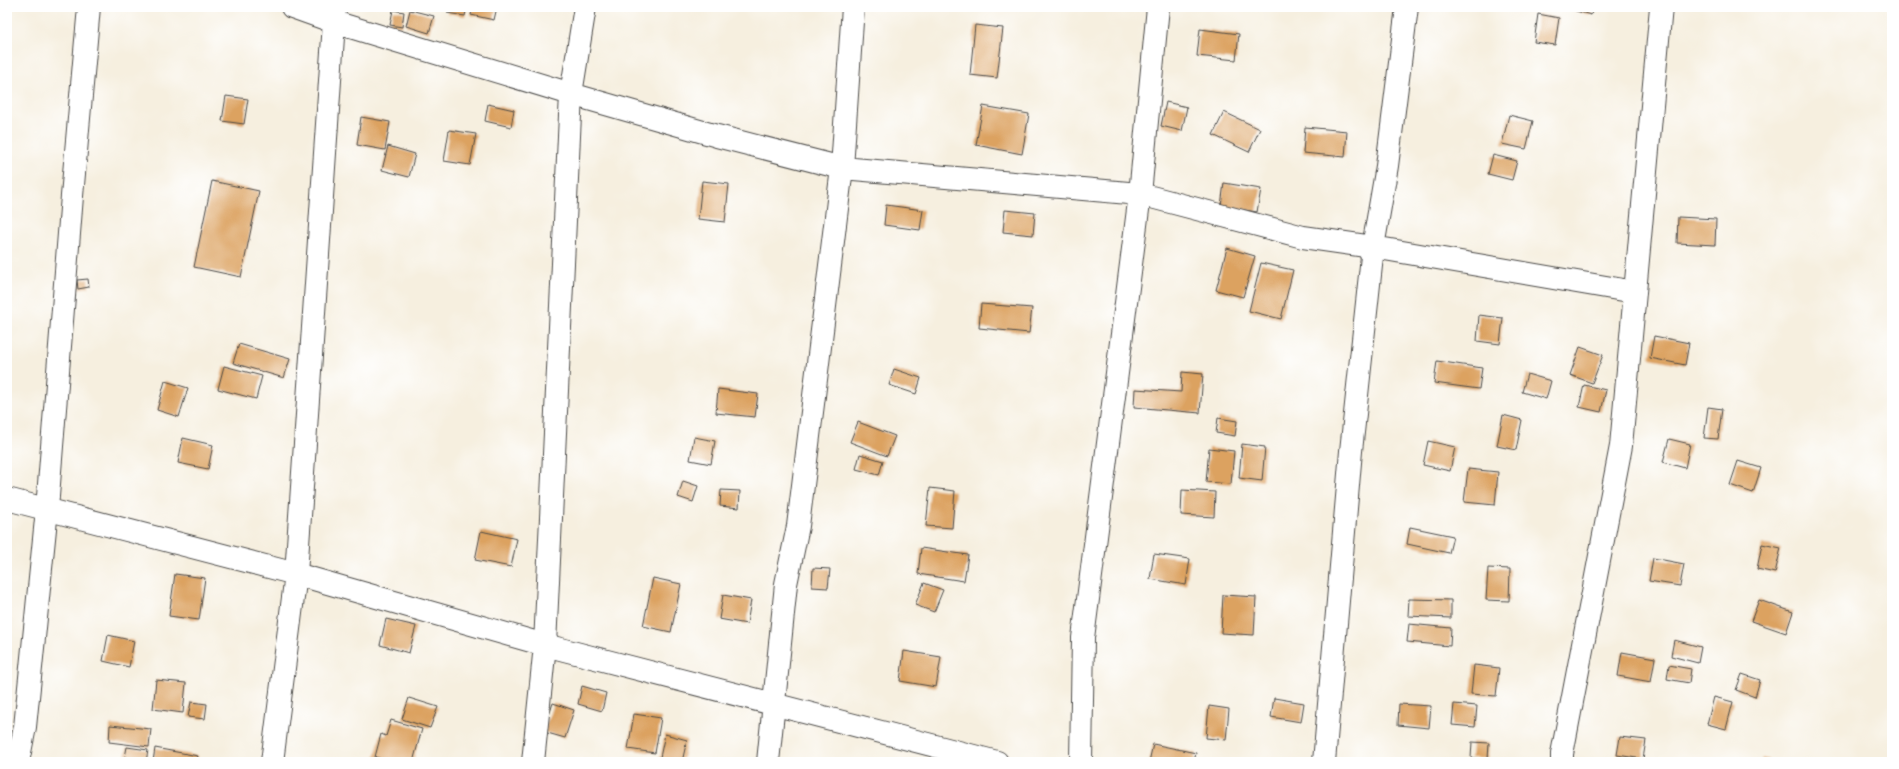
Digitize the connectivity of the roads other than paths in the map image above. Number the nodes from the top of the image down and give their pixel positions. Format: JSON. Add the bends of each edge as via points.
{"nodes":[{"id":1,"x":89,"y":7,"type":"edge"},
{"id":2,"x":292,"y":7,"type":"edge"},
{"id":3,"x":585,"y":7,"type":"edge"},
{"id":4,"x":853,"y":7,"type":"edge"},
{"id":5,"x":1158,"y":7,"type":"edge"},
{"id":6,"x":1407,"y":7,"type":"edge"},
{"id":7,"x":1661,"y":7,"type":"edge"},
{"id":8,"x":334,"y":14,"type":"edge"},
{"id":9,"x":571,"y":94,"type":"junction"},
{"id":10,"x":842,"y":168,"type":"junction"},
{"id":11,"x":1140,"y":194,"type":"junction"},
{"id":12,"x":1373,"y":247,"type":"junction"},
{"id":13,"x":1634,"y":292,"type":"junction"},
{"id":14,"x":7,"y":499,"type":"edge"},
{"id":15,"x":47,"y":510,"type":"junction"},
{"id":16,"x":296,"y":574,"type":"junction"},
{"id":17,"x":545,"y":645,"type":"junction"},
{"id":18,"x":772,"y":705,"type":"junction"},
{"id":19,"x":977,"y":760,"type":"edge"},
{"id":20,"x":18,"y":762,"type":"edge"},
{"id":21,"x":272,"y":762,"type":"edge"},
{"id":22,"x":533,"y":762,"type":"edge"},
{"id":23,"x":768,"y":762,"type":"edge"},
{"id":24,"x":997,"y":762,"type":"edge"},
{"id":25,"x":1081,"y":762,"type":"edge"},
{"id":26,"x":1324,"y":762,"type":"edge"},
{"id":27,"x":1562,"y":762,"type":"edge"}],
"edges":[{"from":1,"to":15,"type":"street"},
{"from":2,"to":8,"type":"street"},
{"from":3,"to":9,"type":"street"},
{"from":4,"to":10,"type":"street"},
{"from":5,"to":11,"type":"street"},
{"from":6,"to":12,"type":"street","via":[[1387,166]]},
{"from":7,"to":13,"type":"street"},
{"from":8,"to":9,"type":"street"},
{"from":8,"to":16,"type":"street"},
{"from":9,"to":10,"type":"street","via":[[717,136]]},
{"from":9,"to":17,"type":"street"},
{"from":10,"to":11,"type":"street"},
{"from":10,"to":18,"type":"street","via":[[798,526],[786,584]]},
{"from":11,"to":12,"type":"street","via":[[1303,237]]},
{"from":11,"to":25,"type":"street","via":[[1083,638]]},
{"from":12,"to":13,"type":"street"},
{"from":12,"to":26,"type":"street","via":[[1351,451]]},
{"from":13,"to":27,"type":"street","via":[[1620,446]]},
{"from":14,"to":15,"type":"street"},
{"from":15,"to":16,"type":"street"},
{"from":15,"to":20,"type":"street"},
{"from":16,"to":17,"type":"street"},
{"from":16,"to":21,"type":"street"},
{"from":17,"to":18,"type":"street","via":[[667,675]]},
{"from":17,"to":22,"type":"street"},
{"from":18,"to":19,"type":"street"},
{"from":18,"to":23,"type":"street"},
{"from":19,"to":24,"type":"street"}]}
